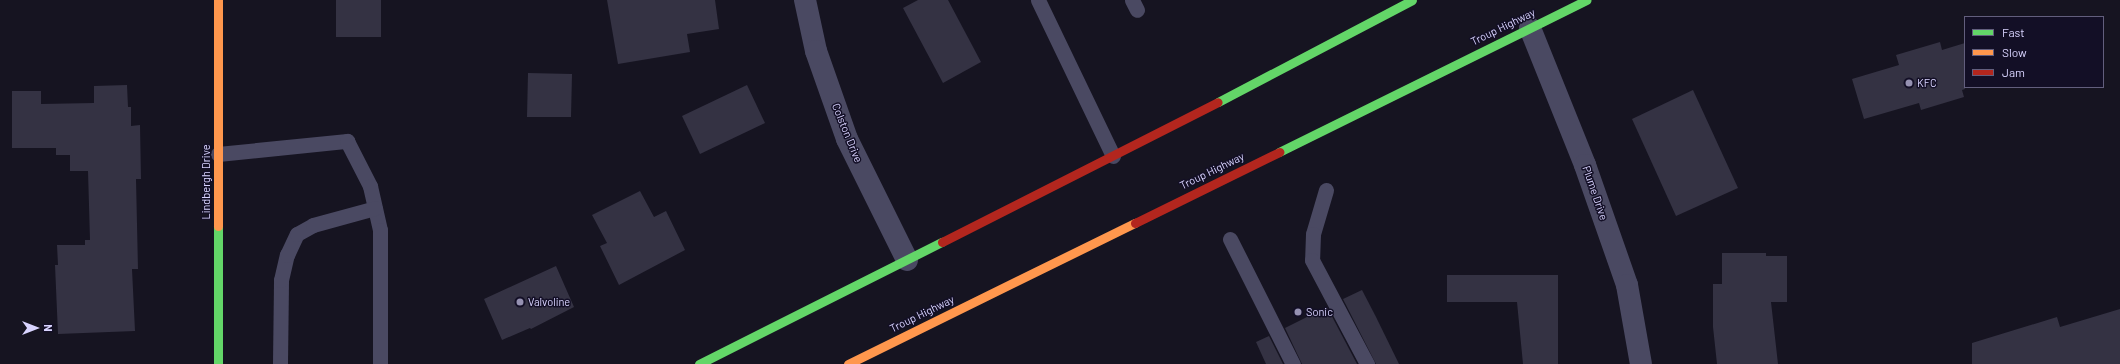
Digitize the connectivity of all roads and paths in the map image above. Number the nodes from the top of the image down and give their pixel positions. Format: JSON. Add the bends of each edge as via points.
{"nodes":[{"id":1,"x":218,"y":0,"type":"edge"},
{"id":2,"x":805,"y":0,"type":"edge"},
{"id":3,"x":1038,"y":0,"type":"edge"},
{"id":4,"x":1412,"y":0,"type":"edge"},
{"id":5,"x":1587,"y":0,"type":"edge"},
{"id":6,"x":1530,"y":28,"type":"junction"},
{"id":7,"x":218,"y":154,"type":"junction"},
{"id":8,"x":1113,"y":156,"type":"junction"},
{"id":9,"x":1326,"y":190,"type":"dead end"},
{"id":10,"x":376,"y":208,"type":"junction"},
{"id":11,"x":1230,"y":239,"type":"dead end"},
{"id":12,"x":906,"y":260,"type":"junction"},
{"id":13,"x":218,"y":364,"type":"edge"},
{"id":14,"x":280,"y":364,"type":"edge"},
{"id":15,"x":380,"y":364,"type":"edge"},
{"id":16,"x":699,"y":364,"type":"edge"},
{"id":17,"x":848,"y":364,"type":"edge"},
{"id":18,"x":1293,"y":364,"type":"edge"},
{"id":19,"x":1367,"y":364,"type":"edge"},
{"id":20,"x":1640,"y":364,"type":"edge"}],
"edges":[{"from":1,"to":7,"type":"main road","name":"Lindbergh Drive"},
{"from":2,"to":12,"type":"street","name":"Colston Drive","via":[[816,51],[847,139]]},
{"from":3,"to":8,"type":"lane"},
{"from":4,"to":8,"type":"main road"},
{"from":5,"to":6,"type":"main road","name":"Troup Highway"},
{"from":6,"to":17,"type":"main road","name":"Troup Highway"},
{"from":6,"to":20,"type":"street","name":"Plume Drive","via":[[1586,165],[1627,285]]},
{"from":7,"to":10,"type":"lane","via":[[347,141],[370,186]]},
{"from":7,"to":13,"type":"main road","name":"Lindbergh Drive"},
{"from":8,"to":12,"type":"main road"},
{"from":9,"to":19,"type":"lane","via":[[1313,234],[1312,260]]},
{"from":10,"to":14,"type":"lane","via":[[313,225],[297,234],[287,255],[281,280]]},
{"from":10,"to":15,"type":"lane","via":[[380,230]]},
{"from":11,"to":18,"type":"lane"},
{"from":12,"to":16,"type":"main road"}]}
